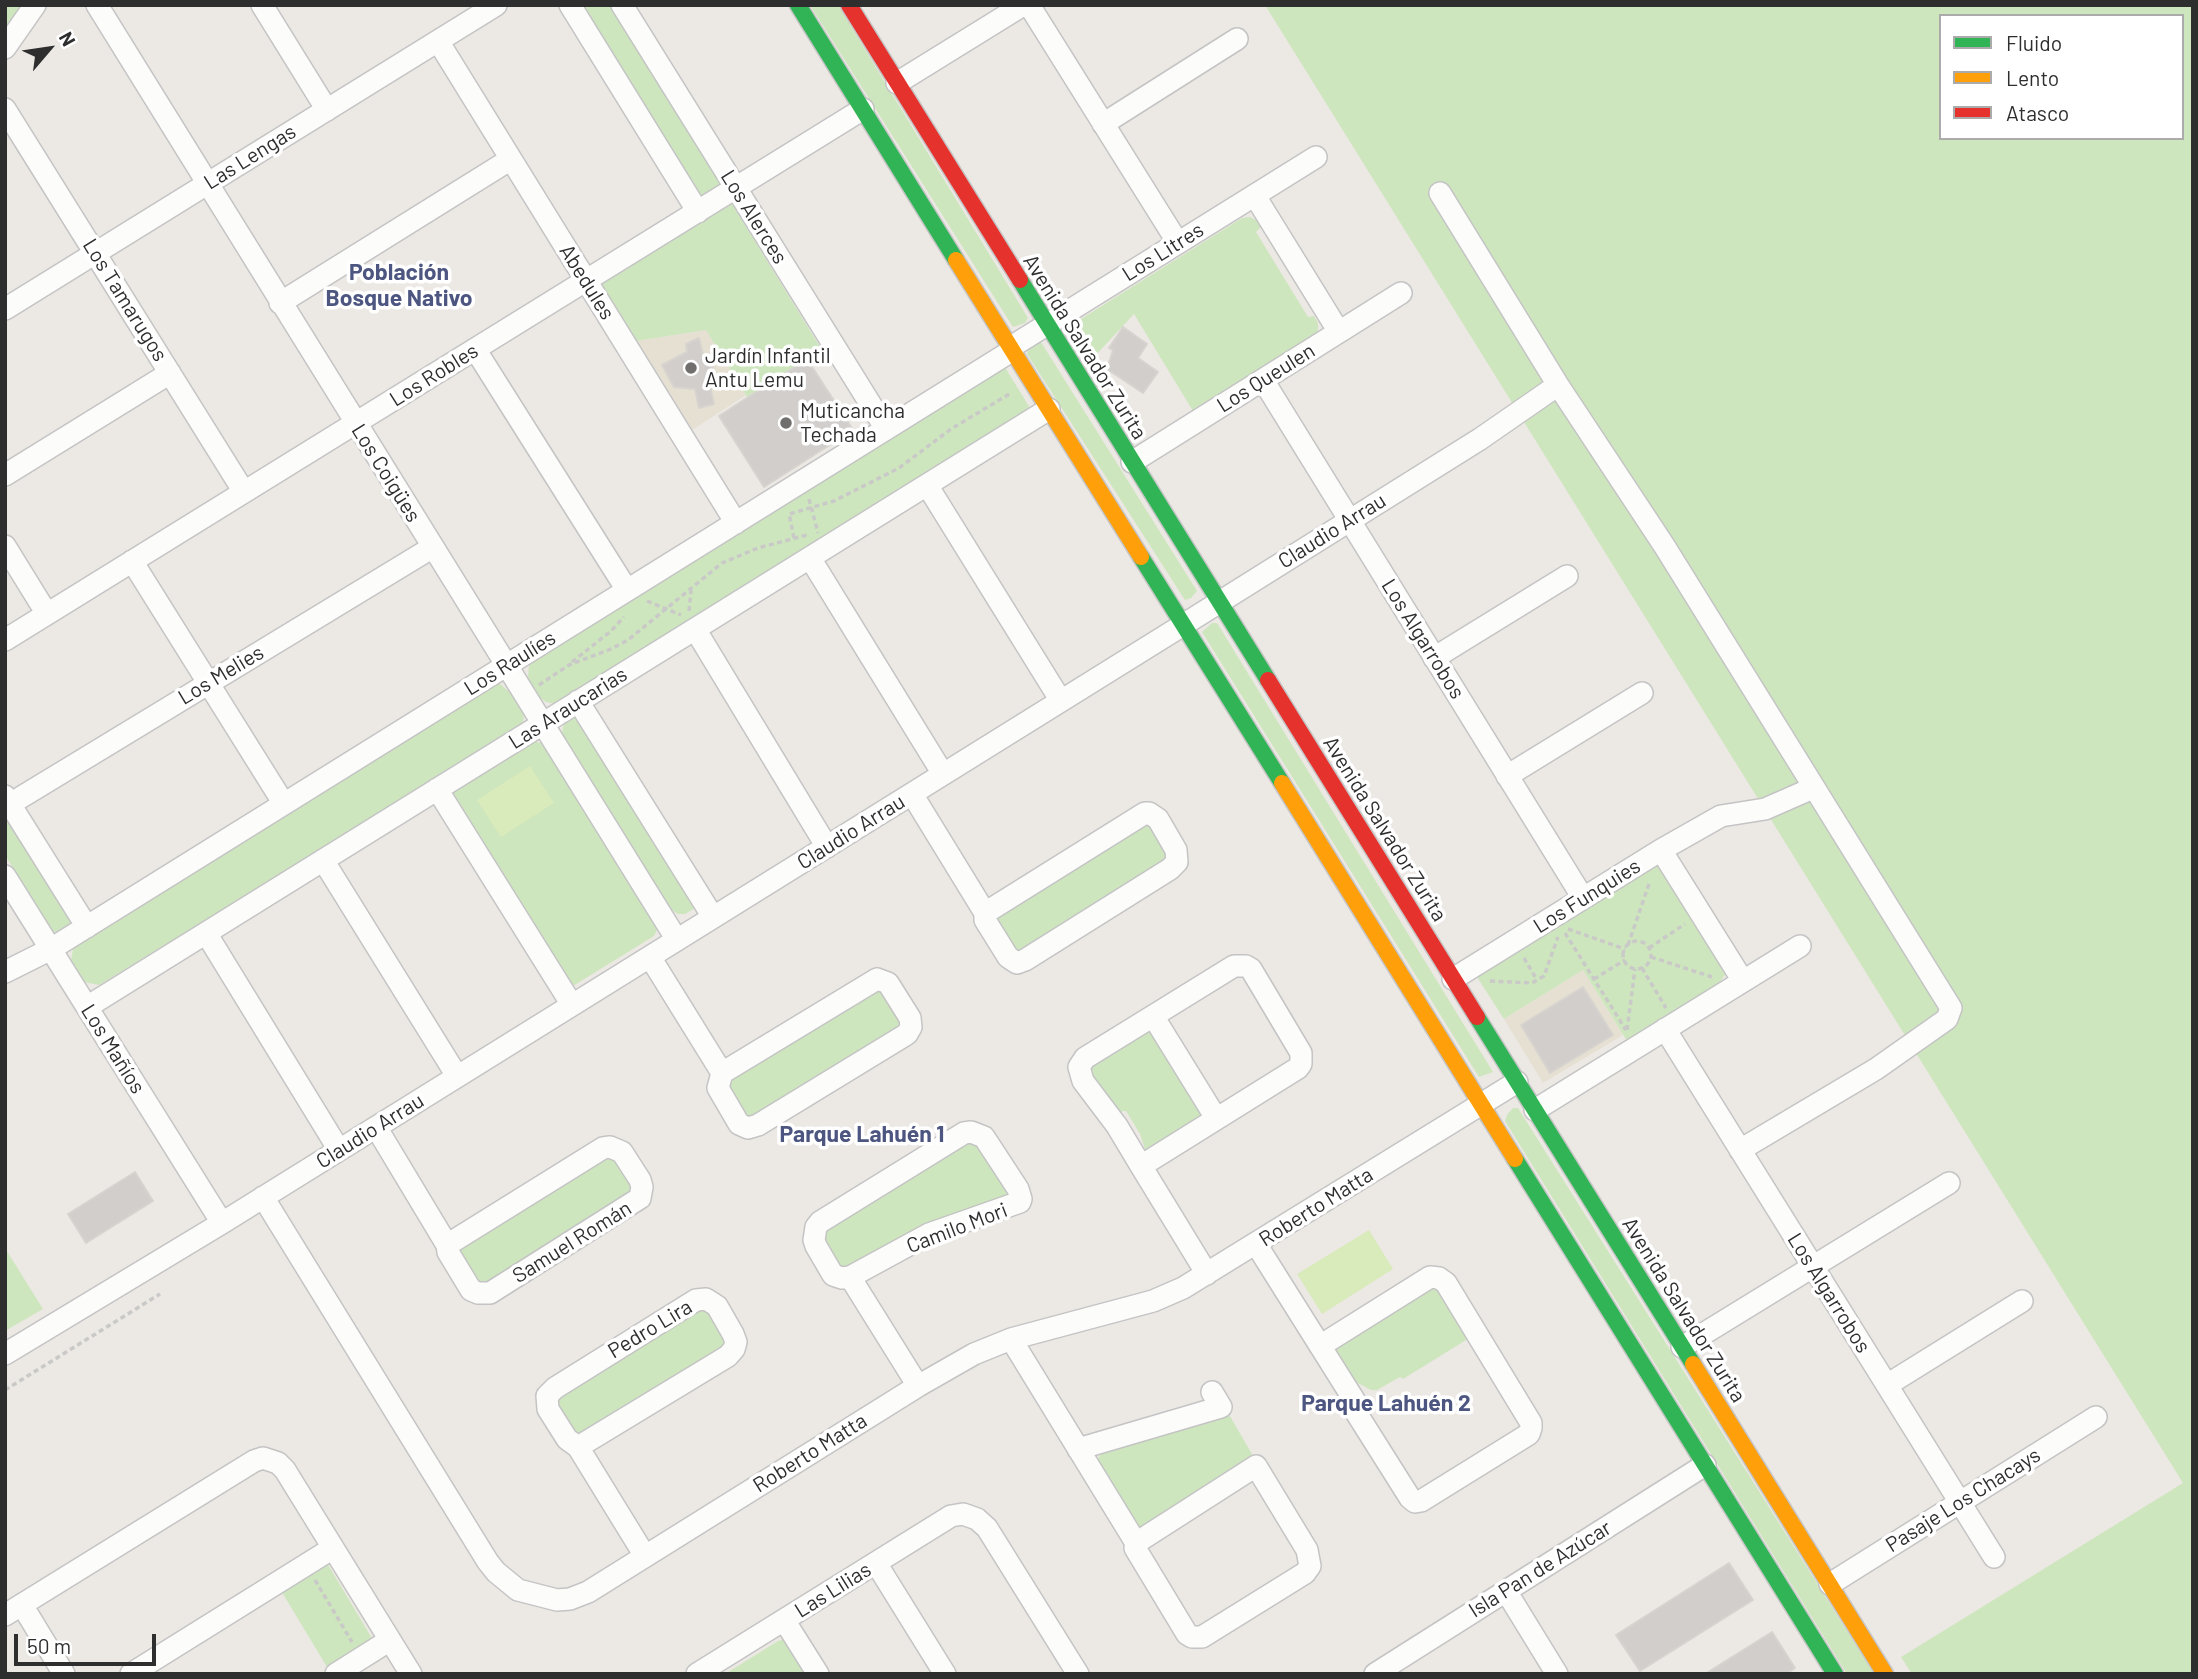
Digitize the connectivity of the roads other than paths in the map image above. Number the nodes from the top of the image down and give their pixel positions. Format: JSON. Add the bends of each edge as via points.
{"nodes":[{"id":1,"x":35,"y":5,"type":"edge"},
{"id":2,"x":96,"y":5,"type":"edge"},
{"id":3,"x":262,"y":5,"type":"edge"},
{"id":4,"x":496,"y":5,"type":"edge"},
{"id":5,"x":570,"y":5,"type":"edge"},
{"id":6,"x":622,"y":5,"type":"edge"},
{"id":7,"x":798,"y":5,"type":"edge"},
{"id":8,"x":849,"y":5,"type":"edge"},
{"id":9,"x":1023,"y":5,"type":"edge"},
{"id":10,"x":1029,"y":5,"type":"edge"},
{"id":11,"x":1237,"y":39,"type":"dead end"},
{"id":12,"x":438,"y":41,"type":"junction"},
{"id":13,"x":5,"y":48,"type":"edge"},
{"id":14,"x":897,"y":83,"type":"junction"},
{"id":15,"x":5,"y":109,"type":"edge"},
{"id":16,"x":863,"y":109,"type":"junction"},
{"id":17,"x":327,"y":110,"type":"junction"},
{"id":18,"x":1103,"y":124,"type":"junction"},
{"id":19,"x":1316,"y":157,"type":"dead end"},
{"id":20,"x":511,"y":159,"type":"junction"},
{"id":21,"x":206,"y":184,"type":"junction"},
{"id":22,"x":736,"y":188,"type":"junction"},
{"id":23,"x":1440,"y":193,"type":"dead end"},
{"id":24,"x":1255,"y":196,"type":"junction"},
{"id":25,"x":698,"y":212,"type":"junction"},
{"id":26,"x":1178,"y":243,"type":"junction"},
{"id":27,"x":95,"y":254,"type":"junction"},
{"id":28,"x":586,"y":281,"type":"junction"},
{"id":29,"x":1401,"y":293,"type":"dead end"},
{"id":30,"x":280,"y":303,"type":"junction"},
{"id":31,"x":5,"y":309,"type":"edge"},
{"id":32,"x":1047,"y":324,"type":"junction"},
{"id":33,"x":1339,"y":332,"type":"junction"},
{"id":34,"x":475,"y":349,"type":"junction"},
{"id":35,"x":1012,"y":349,"type":"junction"},
{"id":36,"x":170,"y":373,"type":"junction"},
{"id":37,"x":1263,"y":380,"type":"junction"},
{"id":38,"x":1558,"y":385,"type":"junction"},
{"id":39,"x":1049,"y":409,"type":"junction"},
{"id":40,"x":355,"y":423,"type":"junction"},
{"id":41,"x":886,"y":429,"type":"junction"},
{"id":42,"x":1132,"y":462,"type":"junction"},
{"id":43,"x":5,"y":475,"type":"edge"},
{"id":44,"x":927,"y":485,"type":"junction"},
{"id":45,"x":244,"y":492,"type":"junction"},
{"id":46,"x":1349,"y":521,"type":"junction"},
{"id":47,"x":736,"y":523,"type":"junction"},
{"id":48,"x":5,"y":546,"type":"edge"},
{"id":49,"x":433,"y":547,"type":"junction"},
{"id":50,"x":810,"y":558,"type":"junction"},
{"id":51,"x":132,"y":561,"type":"junction"},
{"id":52,"x":1567,"y":576,"type":"dead end"},
{"id":53,"x":632,"y":594,"type":"junction"},
{"id":54,"x":1219,"y":603,"type":"junction"},
{"id":55,"x":47,"y":614,"type":"junction"},
{"id":56,"x":691,"y":624,"type":"junction"},
{"id":57,"x":1183,"y":625,"type":"junction"},
{"id":58,"x":5,"y":640,"type":"edge"},
{"id":59,"x":1434,"y":658,"type":"junction"},
{"id":60,"x":507,"y":666,"type":"junction"},
{"id":61,"x":208,"y":684,"type":"junction"},
{"id":62,"x":1642,"y":693,"type":"dead end"},
{"id":63,"x":578,"y":701,"type":"junction"},
{"id":64,"x":1061,"y":701,"type":"junction"},
{"id":65,"x":543,"y":723,"type":"junction"},
{"id":66,"x":943,"y":775,"type":"junction"},
{"id":67,"x":1507,"y":776,"type":"junction"},
{"id":68,"x":1814,"y":788,"type":"junction"},
{"id":69,"x":437,"y":789,"type":"junction"},
{"id":70,"x":912,"y":794,"type":"junction"},
{"id":71,"x":8,"y":800,"type":"edge"},
{"id":72,"x":284,"y":804,"type":"junction"},
{"id":73,"x":827,"y":847,"type":"junction"},
{"id":74,"x":1661,"y":850,"type":"junction"},
{"id":75,"x":323,"y":860,"type":"junction"},
{"id":76,"x":5,"y":876,"type":"edge"},
{"id":77,"x":1583,"y":898,"type":"junction"},
{"id":78,"x":985,"y":913,"type":"junction"},
{"id":79,"x":713,"y":917,"type":"junction"},
{"id":80,"x":87,"y":927,"type":"junction"},
{"id":81,"x":206,"y":933,"type":"junction"},
{"id":82,"x":677,"y":940,"type":"junction"},
{"id":83,"x":1800,"y":946,"type":"dead end"},
{"id":84,"x":51,"y":949,"type":"junction"},
{"id":85,"x":650,"y":957,"type":"junction"},
{"id":86,"x":5,"y":972,"type":"edge"},
{"id":87,"x":1453,"y":979,"type":"junction"},
{"id":88,"x":1740,"y":983,"type":"junction"},
{"id":89,"x":572,"y":1005,"type":"junction"},
{"id":90,"x":87,"y":1007,"type":"junction"},
{"id":91,"x":1153,"y":1016,"type":"junction"},
{"id":92,"x":1670,"y":1026,"type":"junction"},
{"id":93,"x":722,"y":1073,"type":"junction"},
{"id":94,"x":457,"y":1076,"type":"junction"},
{"id":95,"x":1517,"y":1082,"type":"junction"},
{"id":96,"x":1481,"y":1104,"type":"junction"},
{"id":97,"x":1535,"y":1110,"type":"junction"},
{"id":98,"x":1216,"y":1118,"type":"junction"},
{"id":99,"x":376,"y":1127,"type":"junction"},
{"id":100,"x":339,"y":1150,"type":"junction"},
{"id":101,"x":1741,"y":1150,"type":"junction"},
{"id":102,"x":1141,"y":1166,"type":"junction"},
{"id":103,"x":1949,"y":1183,"type":"dead end"},
{"id":104,"x":263,"y":1197,"type":"junction"},
{"id":105,"x":222,"y":1223,"type":"junction"},
{"id":106,"x":1256,"y":1244,"type":"junction"},
{"id":107,"x":447,"y":1245,"type":"junction"},
{"id":108,"x":1813,"y":1267,"type":"junction"},
{"id":109,"x":1207,"y":1275,"type":"junction"},
{"id":110,"x":850,"y":1277,"type":"junction"},
{"id":111,"x":2022,"y":1301,"type":"dead end"},
{"id":112,"x":1011,"y":1339,"type":"junction"},
{"id":113,"x":1320,"y":1346,"type":"junction"},
{"id":114,"x":1682,"y":1348,"type":"junction"},
{"id":115,"x":5,"y":1354,"type":"edge"},
{"id":116,"x":1887,"y":1385,"type":"junction"},
{"id":117,"x":918,"y":1386,"type":"junction"},
{"id":118,"x":1212,"y":1392,"type":"dead end"},
{"id":119,"x":2096,"y":1417,"type":"dead end"},
{"id":120,"x":578,"y":1447,"type":"junction"},
{"id":121,"x":1078,"y":1448,"type":"junction"},
{"id":122,"x":1705,"y":1465,"type":"junction"},
{"id":123,"x":1960,"y":1502,"type":"junction"},
{"id":124,"x":1136,"y":1543,"type":"junction"},
{"id":125,"x":333,"y":1548,"type":"junction"},
{"id":126,"x":645,"y":1556,"type":"junction"},
{"id":127,"x":1994,"y":1557,"type":"dead end"},
{"id":128,"x":876,"y":1563,"type":"junction"},
{"id":129,"x":1830,"y":1584,"type":"junction"},
{"id":130,"x":1506,"y":1591,"type":"junction"},
{"id":131,"x":13,"y":1610,"type":"edge"},
{"id":132,"x":784,"y":1619,"type":"junction"},
{"id":133,"x":390,"y":1640,"type":"junction"},
{"id":134,"x":343,"y":1669,"type":"edge"},
{"id":135,"x":64,"y":1674,"type":"edge"},
{"id":136,"x":131,"y":1674,"type":"edge"},
{"id":137,"x":411,"y":1674,"type":"edge"},
{"id":138,"x":697,"y":1674,"type":"edge"},
{"id":139,"x":818,"y":1674,"type":"edge"},
{"id":140,"x":945,"y":1674,"type":"edge"},
{"id":141,"x":1077,"y":1674,"type":"edge"},
{"id":142,"x":1375,"y":1674,"type":"edge"},
{"id":143,"x":1557,"y":1674,"type":"edge"},
{"id":144,"x":1835,"y":1674,"type":"edge"},
{"id":145,"x":1885,"y":1674,"type":"edge"}],
"edges":[{"from":1,"to":13,"type":"street"},
{"from":2,"to":21,"type":"street","name":"Los Coigües"},
{"from":3,"to":17,"type":"street"},
{"from":4,"to":12,"type":"street","name":"Las Lengas"},
{"from":5,"to":25,"type":"street"},
{"from":6,"to":22,"type":"street","name":"Los Alerces"},
{"from":7,"to":16,"type":"main road"},
{"from":8,"to":14,"type":"main road","name":"Avenida Salvador Zurita"},
{"from":9,"to":14,"type":"street"},
{"from":10,"to":18,"type":"street"},
{"from":11,"to":18,"type":"street"},
{"from":12,"to":17,"type":"street","name":"Las Lengas"},
{"from":12,"to":20,"type":"street","name":"Abedules"},
{"from":14,"to":32,"type":"main road","name":"Avenida Salvador Zurita"},
{"from":15,"to":27,"type":"street","name":"Los Tamarugos"},
{"from":16,"to":22,"type":"street","name":"Los Robles"},
{"from":16,"to":35,"type":"main road"},
{"from":17,"to":21,"type":"street","name":"Las Lengas"},
{"from":18,"to":26,"type":"street"},
{"from":19,"to":24,"type":"street","name":"Los Litres"},
{"from":20,"to":28,"type":"street","name":"Abedules"},
{"from":20,"to":30,"type":"street"},
{"from":21,"to":27,"type":"street","name":"Las Lengas"},
{"from":21,"to":30,"type":"street","name":"Los Coigües"},
{"from":22,"to":25,"type":"street","name":"Los Robles"},
{"from":22,"to":41,"type":"street","name":"Los Alerces"},
{"from":23,"to":38,"type":"street"},
{"from":24,"to":26,"type":"street","name":"Los Litres"},
{"from":24,"to":33,"type":"street"},
{"from":25,"to":28,"type":"street","name":"Los Robles"},
{"from":26,"to":32,"type":"street","name":"Los Litres"},
{"from":27,"to":31,"type":"street","name":"Las Lengas"},
{"from":27,"to":36,"type":"street","name":"Los Tamarugos"},
{"from":28,"to":34,"type":"street","name":"Los Robles"},
{"from":28,"to":47,"type":"street","name":"Abedules"},
{"from":29,"to":33,"type":"street","name":"Los Queulen"},
{"from":30,"to":40,"type":"street","name":"Los Coigües"},
{"from":32,"to":35,"type":"street","name":"Los Litres"},
{"from":32,"to":42,"type":"main road","name":"Avenida Salvador Zurita"},
{"from":33,"to":37,"type":"street","name":"Los Queulen"},
{"from":34,"to":40,"type":"street","name":"Los Robles"},
{"from":34,"to":53,"type":"street"},
{"from":35,"to":39,"type":"main road"},
{"from":35,"to":41,"type":"street","name":"Los Raulíes"},
{"from":36,"to":43,"type":"street"},
{"from":36,"to":45,"type":"street","name":"Los Tamarugos"},
{"from":37,"to":42,"type":"street","name":"Los Queulen"},
{"from":37,"to":46,"type":"street","name":"Los Algarrobos"},
{"from":38,"to":46,"type":"street","name":"Claudio Arrau"},
{"from":38,"to":68,"type":"street"},
{"from":39,"to":44,"type":"street","name":"Las Araucarias"},
{"from":39,"to":57,"type":"main road"},
{"from":40,"to":45,"type":"street","name":"Los Robles"},
{"from":40,"to":49,"type":"street","name":"Los Coigües"},
{"from":41,"to":47,"type":"street","name":"Los Raulíes"},
{"from":42,"to":54,"type":"main road","name":"Avenida Salvador Zurita"},
{"from":44,"to":50,"type":"street","name":"Las Araucarias"},
{"from":44,"to":64,"type":"street"},
{"from":45,"to":51,"type":"street","name":"Los Robles"},
{"from":46,"to":54,"type":"street","name":"Claudio Arrau"},
{"from":46,"to":59,"type":"street","name":"Los Algarrobos"},
{"from":47,"to":53,"type":"street","name":"Los Raulíes"},
{"from":48,"to":55,"type":"street"},
{"from":49,"to":60,"type":"street","name":"Los Coigües"},
{"from":49,"to":61,"type":"street","name":"Los Melies"},
{"from":50,"to":56,"type":"street","name":"Las Araucarias"},
{"from":50,"to":66,"type":"street"},
{"from":51,"to":55,"type":"street","name":"Los Robles"},
{"from":51,"to":61,"type":"street"},
{"from":52,"to":59,"type":"street"},
{"from":53,"to":60,"type":"street","name":"Los Raulíes"},
{"from":54,"to":57,"type":"street","name":"Claudio Arrau"},
{"from":54,"to":87,"type":"main road","name":"Avenida Salvador Zurita"},
{"from":55,"to":58,"type":"street","name":"Los Robles"},
{"from":56,"to":63,"type":"street","name":"Las Araucarias"},
{"from":56,"to":73,"type":"street"},
{"from":57,"to":64,"type":"street","name":"Claudio Arrau"},
{"from":57,"to":96,"type":"main road"},
{"from":59,"to":67,"type":"street","name":"Los Algarrobos"},
{"from":60,"to":65,"type":"street","name":"Los Coigües"},
{"from":60,"to":72,"type":"street","name":"Los Raulíes"},
{"from":61,"to":71,"type":"street","name":"Los Melies"},
{"from":61,"to":72,"type":"street"},
{"from":62,"to":67,"type":"street"},
{"from":63,"to":65,"type":"street","name":"Las Araucarias"},
{"from":63,"to":79,"type":"street"},
{"from":64,"to":66,"type":"street","name":"Claudio Arrau"},
{"from":65,"to":69,"type":"street","name":"Las Araucarias"},
{"from":65,"to":82,"type":"street","name":"Los Coigües"},
{"from":66,"to":70,"type":"street","name":"Claudio Arrau"},
{"from":67,"to":77,"type":"street","name":"Los Algarrobos"},
{"from":68,"to":74,"type":"street","name":"Los Funquies","via":[[1765,809],[1721,816]]},
{"from":68,"to":101,"type":"street","via":[[1951,1008],[1947,1019],[1876,1069]]},
{"from":69,"to":75,"type":"street","name":"Las Araucarias"},
{"from":69,"to":89,"type":"street"},
{"from":70,"to":73,"type":"street","name":"Claudio Arrau"},
{"from":70,"to":78,"type":"street"},
{"from":71,"to":80,"type":"street"},
{"from":72,"to":80,"type":"street","name":"Los Raulíes"},
{"from":73,"to":79,"type":"street","name":"Claudio Arrau"},
{"from":74,"to":77,"type":"street","name":"Los Funquies"},
{"from":74,"to":88,"type":"street"},
{"from":75,"to":81,"type":"street","name":"Las Araucarias"},
{"from":75,"to":94,"type":"street"},
{"from":76,"to":84,"type":"street","name":"Los Mañíos"},
{"from":77,"to":87,"type":"street","name":"Los Funquies"},
{"from":78,"to":78,"type":"street","via":[[1008,957],[1021,962],[1170,869],[1177,862],[1176,850],[1158,819],[1144,813]]},
{"from":79,"to":82,"type":"street","name":"Claudio Arrau"},
{"from":80,"to":84,"type":"street","name":"Los Raulíes"},
{"from":81,"to":90,"type":"street","name":"Las Araucarias"},
{"from":81,"to":100,"type":"street"},
{"from":82,"to":85,"type":"street","name":"Claudio Arrau"},
{"from":83,"to":88,"type":"street"},
{"from":84,"to":86,"type":"street","name":"Los Raulíes"},
{"from":84,"to":90,"type":"street","name":"Los Mañíos"},
{"from":85,"to":89,"type":"street","name":"Claudio Arrau"},
{"from":85,"to":93,"type":"street"},
{"from":87,"to":95,"type":"main road","name":"Avenida Salvador Zurita"},
{"from":88,"to":92,"type":"street"},
{"from":89,"to":94,"type":"street","name":"Claudio Arrau"},
{"from":90,"to":105,"type":"street","name":"Los Mañíos"},
{"from":91,"to":98,"type":"street"},
{"from":91,"to":98,"type":"street","via":[[1234,965],[1251,969],[1302,1058],[1297,1068]]},
{"from":91,"to":102,"type":"street","via":[[1085,1058],[1079,1068],[1083,1081]]},
{"from":92,"to":97,"type":"street"},
{"from":92,"to":101,"type":"street","name":"Los Algarrobos"},
{"from":93,"to":93,"type":"street","via":[[877,979],[888,983],[911,1022],[907,1034],[748,1128],[739,1124],[718,1088]]},
{"from":94,"to":99,"type":"street","name":"Claudio Arrau"},
{"from":95,"to":96,"type":"street","name":"Roberto Matta"},
{"from":95,"to":97,"type":"main road","name":"Avenida Salvador Zurita"},
{"from":96,"to":106,"type":"street","name":"Roberto Matta"},
{"from":96,"to":122,"type":"main road"},
{"from":97,"to":114,"type":"main road","name":"Avenida Salvador Zurita"},
{"from":98,"to":102,"type":"street"},
{"from":99,"to":100,"type":"street","name":"Claudio Arrau"},
{"from":99,"to":107,"type":"street","name":"Samuel Román"},
{"from":100,"to":104,"type":"street","name":"Claudio Arrau"},
{"from":101,"to":108,"type":"street","name":"Los Algarrobos"},
{"from":102,"to":109,"type":"street"},
{"from":103,"to":108,"type":"street"},
{"from":104,"to":105,"type":"street","name":"Claudio Arrau"},
{"from":104,"to":126,"type":"street","name":"Roberto Matta","via":[[496,1572],[518,1590],[570,1599]]},
{"from":105,"to":115,"type":"street","name":"Claudio Arrau"},
{"from":106,"to":109,"type":"street","name":"Roberto Matta"},
{"from":106,"to":113,"type":"street"},
{"from":107,"to":107,"type":"street","name":"Samuel Román","via":[[603,1148],[622,1152],[642,1186],[636,1203],[490,1293],[471,1290]]},
{"from":108,"to":114,"type":"street"},
{"from":108,"to":116,"type":"street","name":"Los Algarrobos"},
{"from":109,"to":112,"type":"street","name":"Roberto Matta","via":[[1153,1301]]},
{"from":110,"to":110,"type":"street","name":"Camilo Mori","via":[[929,1234],[1020,1202],[1018,1189],[984,1137],[964,1133],[820,1222],[814,1234],[816,1246],[833,1275]]},
{"from":110,"to":117,"type":"street","name":"Camilo Mori"},
{"from":111,"to":116,"type":"street"},
{"from":112,"to":117,"type":"street","name":"Roberto Matta"},
{"from":112,"to":121,"type":"street"},
{"from":113,"to":113,"type":"street","via":[[1356,1403],[1357,1414],[1415,1502],[1529,1434],[1531,1423],[1446,1283],[1438,1278],[1430,1277]]},
{"from":114,"to":129,"type":"main road","name":"Avenida Salvador Zurita"},
{"from":116,"to":123,"type":"street","name":"Los Algarrobos"},
{"from":117,"to":126,"type":"street","name":"Roberto Matta"},
{"from":118,"to":121,"type":"street","via":[[1221,1408]]},
{"from":119,"to":123,"type":"street","name":"Pasaje Los Chacays"},
{"from":120,"to":120,"type":"street","name":"Pedro Lira","via":[[728,1356],[736,1342],[717,1306],[706,1299],[696,1300],[550,1391],[548,1409],[567,1439]]},
{"from":120,"to":126,"type":"street","name":"Pedro Lira"},
{"from":121,"to":124,"type":"street"},
{"from":122,"to":130,"type":"street","name":"Isla Pan de Azúcar"},
{"from":122,"to":144,"type":"main road"},
{"from":123,"to":127,"type":"street","name":"Los Algarrobos"},
{"from":123,"to":129,"type":"street","name":"Pasaje Los Chacays"},
{"from":124,"to":124,"type":"street","via":[[1256,1466],[1307,1550],[1310,1566],[1202,1637],[1192,1637]]},
{"from":125,"to":131,"type":"street","via":[[285,1470],[263,1458]]},
{"from":125,"to":133,"type":"street"},
{"from":125,"to":136,"type":"street"},
{"from":128,"to":132,"type":"street","name":"Las Lilias"},
{"from":128,"to":140,"type":"street"},
{"from":128,"to":141,"type":"street","name":"Las Lilias","via":[[951,1516],[971,1516],[987,1528]]},
{"from":129,"to":145,"type":"main road","name":"Avenida Salvador Zurita"},
{"from":130,"to":142,"type":"street","name":"Isla Pan de Azúcar"},
{"from":130,"to":143,"type":"street"},
{"from":131,"to":135,"type":"street"},
{"from":132,"to":138,"type":"street","name":"Las Lilias"},
{"from":132,"to":139,"type":"street"},
{"from":133,"to":134,"type":"street"},
{"from":133,"to":137,"type":"street"}]}
